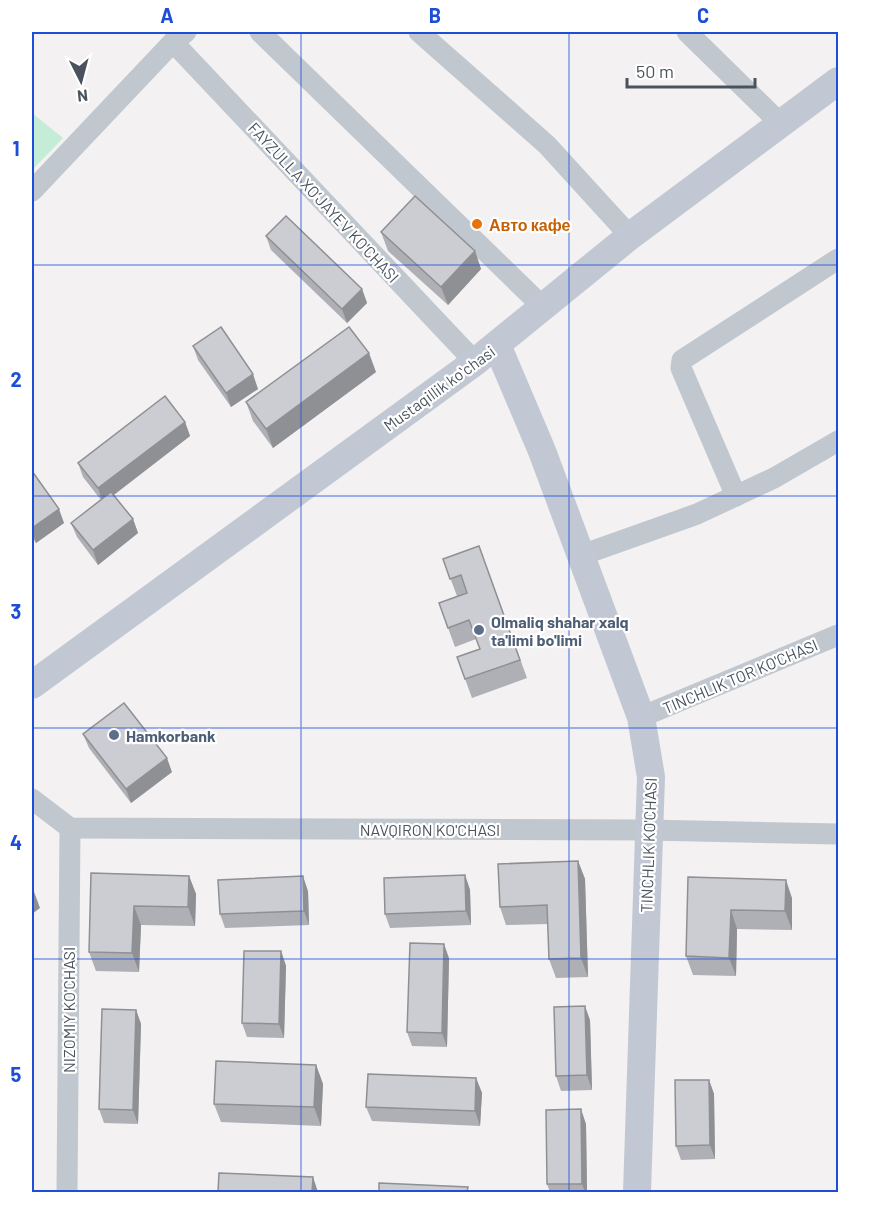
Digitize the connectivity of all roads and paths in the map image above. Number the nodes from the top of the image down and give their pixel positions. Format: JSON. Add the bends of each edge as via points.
{"nodes":[{"id":1,"x":260,"y":32,"type":"edge"},
{"id":2,"x":419,"y":32,"type":"edge"},
{"id":3,"x":687,"y":32,"type":"edge"},
{"id":4,"x":177,"y":35,"type":"edge"},
{"id":5,"x":838,"y":81,"type":"edge"},
{"id":6,"x":782,"y":125,"type":"junction"},
{"id":7,"x":32,"y":191,"type":"edge"},
{"id":8,"x":630,"y":236,"type":"junction"},
{"id":9,"x":838,"y":259,"type":"edge"},
{"id":10,"x":543,"y":307,"type":"junction"},
{"id":11,"x":497,"y":345,"type":"junction"},
{"id":12,"x":475,"y":362,"type":"junction"},
{"id":13,"x":838,"y":441,"type":"edge"},
{"id":14,"x":736,"y":496,"type":"junction"},
{"id":15,"x":579,"y":556,"type":"junction"},
{"id":16,"x":838,"y":635,"type":"edge"},
{"id":17,"x":32,"y":685,"type":"edge"},
{"id":18,"x":641,"y":717,"type":"junction"},
{"id":19,"x":32,"y":799,"type":"edge"},
{"id":20,"x":70,"y":828,"type":"junction"},
{"id":21,"x":648,"y":830,"type":"junction"},
{"id":22,"x":838,"y":834,"type":"edge"},
{"id":23,"x":67,"y":1192,"type":"edge"},
{"id":24,"x":637,"y":1192,"type":"edge"}],
"edges":[{"from":1,"to":10,"type":"street"},
{"from":2,"to":8,"type":"street","via":[[547,145]]},
{"from":3,"to":6,"type":"street"},
{"from":4,"to":7,"type":"street"},
{"from":4,"to":12,"type":"street","name":"FAYZULLA XO‘JAYEV KO'CHASI"},
{"from":5,"to":6,"type":"main road","name":"Mustaqillik koʻchasi"},
{"from":6,"to":8,"type":"main road","name":"Mustaqillik koʻchasi"},
{"from":8,"to":10,"type":"main road","name":"Mustaqillik koʻchasi"},
{"from":9,"to":14,"type":"street","via":[[682,360],[681,368]]},
{"from":10,"to":11,"type":"main road","name":"Mustaqillik koʻchasi"},
{"from":11,"to":12,"type":"main road","name":"Mustaqillik koʻchasi"},
{"from":11,"to":15,"type":"main road","name":"TINCHLIK KO'CHASI","via":[[542,452]]},
{"from":12,"to":17,"type":"main road","name":"Mustaqillik koʻchasi"},
{"from":13,"to":14,"type":"street"},
{"from":14,"to":15,"type":"street"},
{"from":15,"to":18,"type":"main road","name":"TINCHLIK KO'CHASI"},
{"from":16,"to":18,"type":"street","name":"TINCHLIK TOR KO'CHASI"},
{"from":18,"to":21,"type":"main road","name":"TINCHLIK KO'CHASI","via":[[651,777]]},
{"from":19,"to":20,"type":"street"},
{"from":20,"to":21,"type":"street","name":"NAVQIRON KO'CHASI"},
{"from":20,"to":23,"type":"street","name":"NIZOMIY KO'CHASI"},
{"from":21,"to":22,"type":"street","name":"NAVQIRON KO'CHASI"},
{"from":21,"to":24,"type":"main road","name":"TINCHLIK KO'CHASI"}]}
